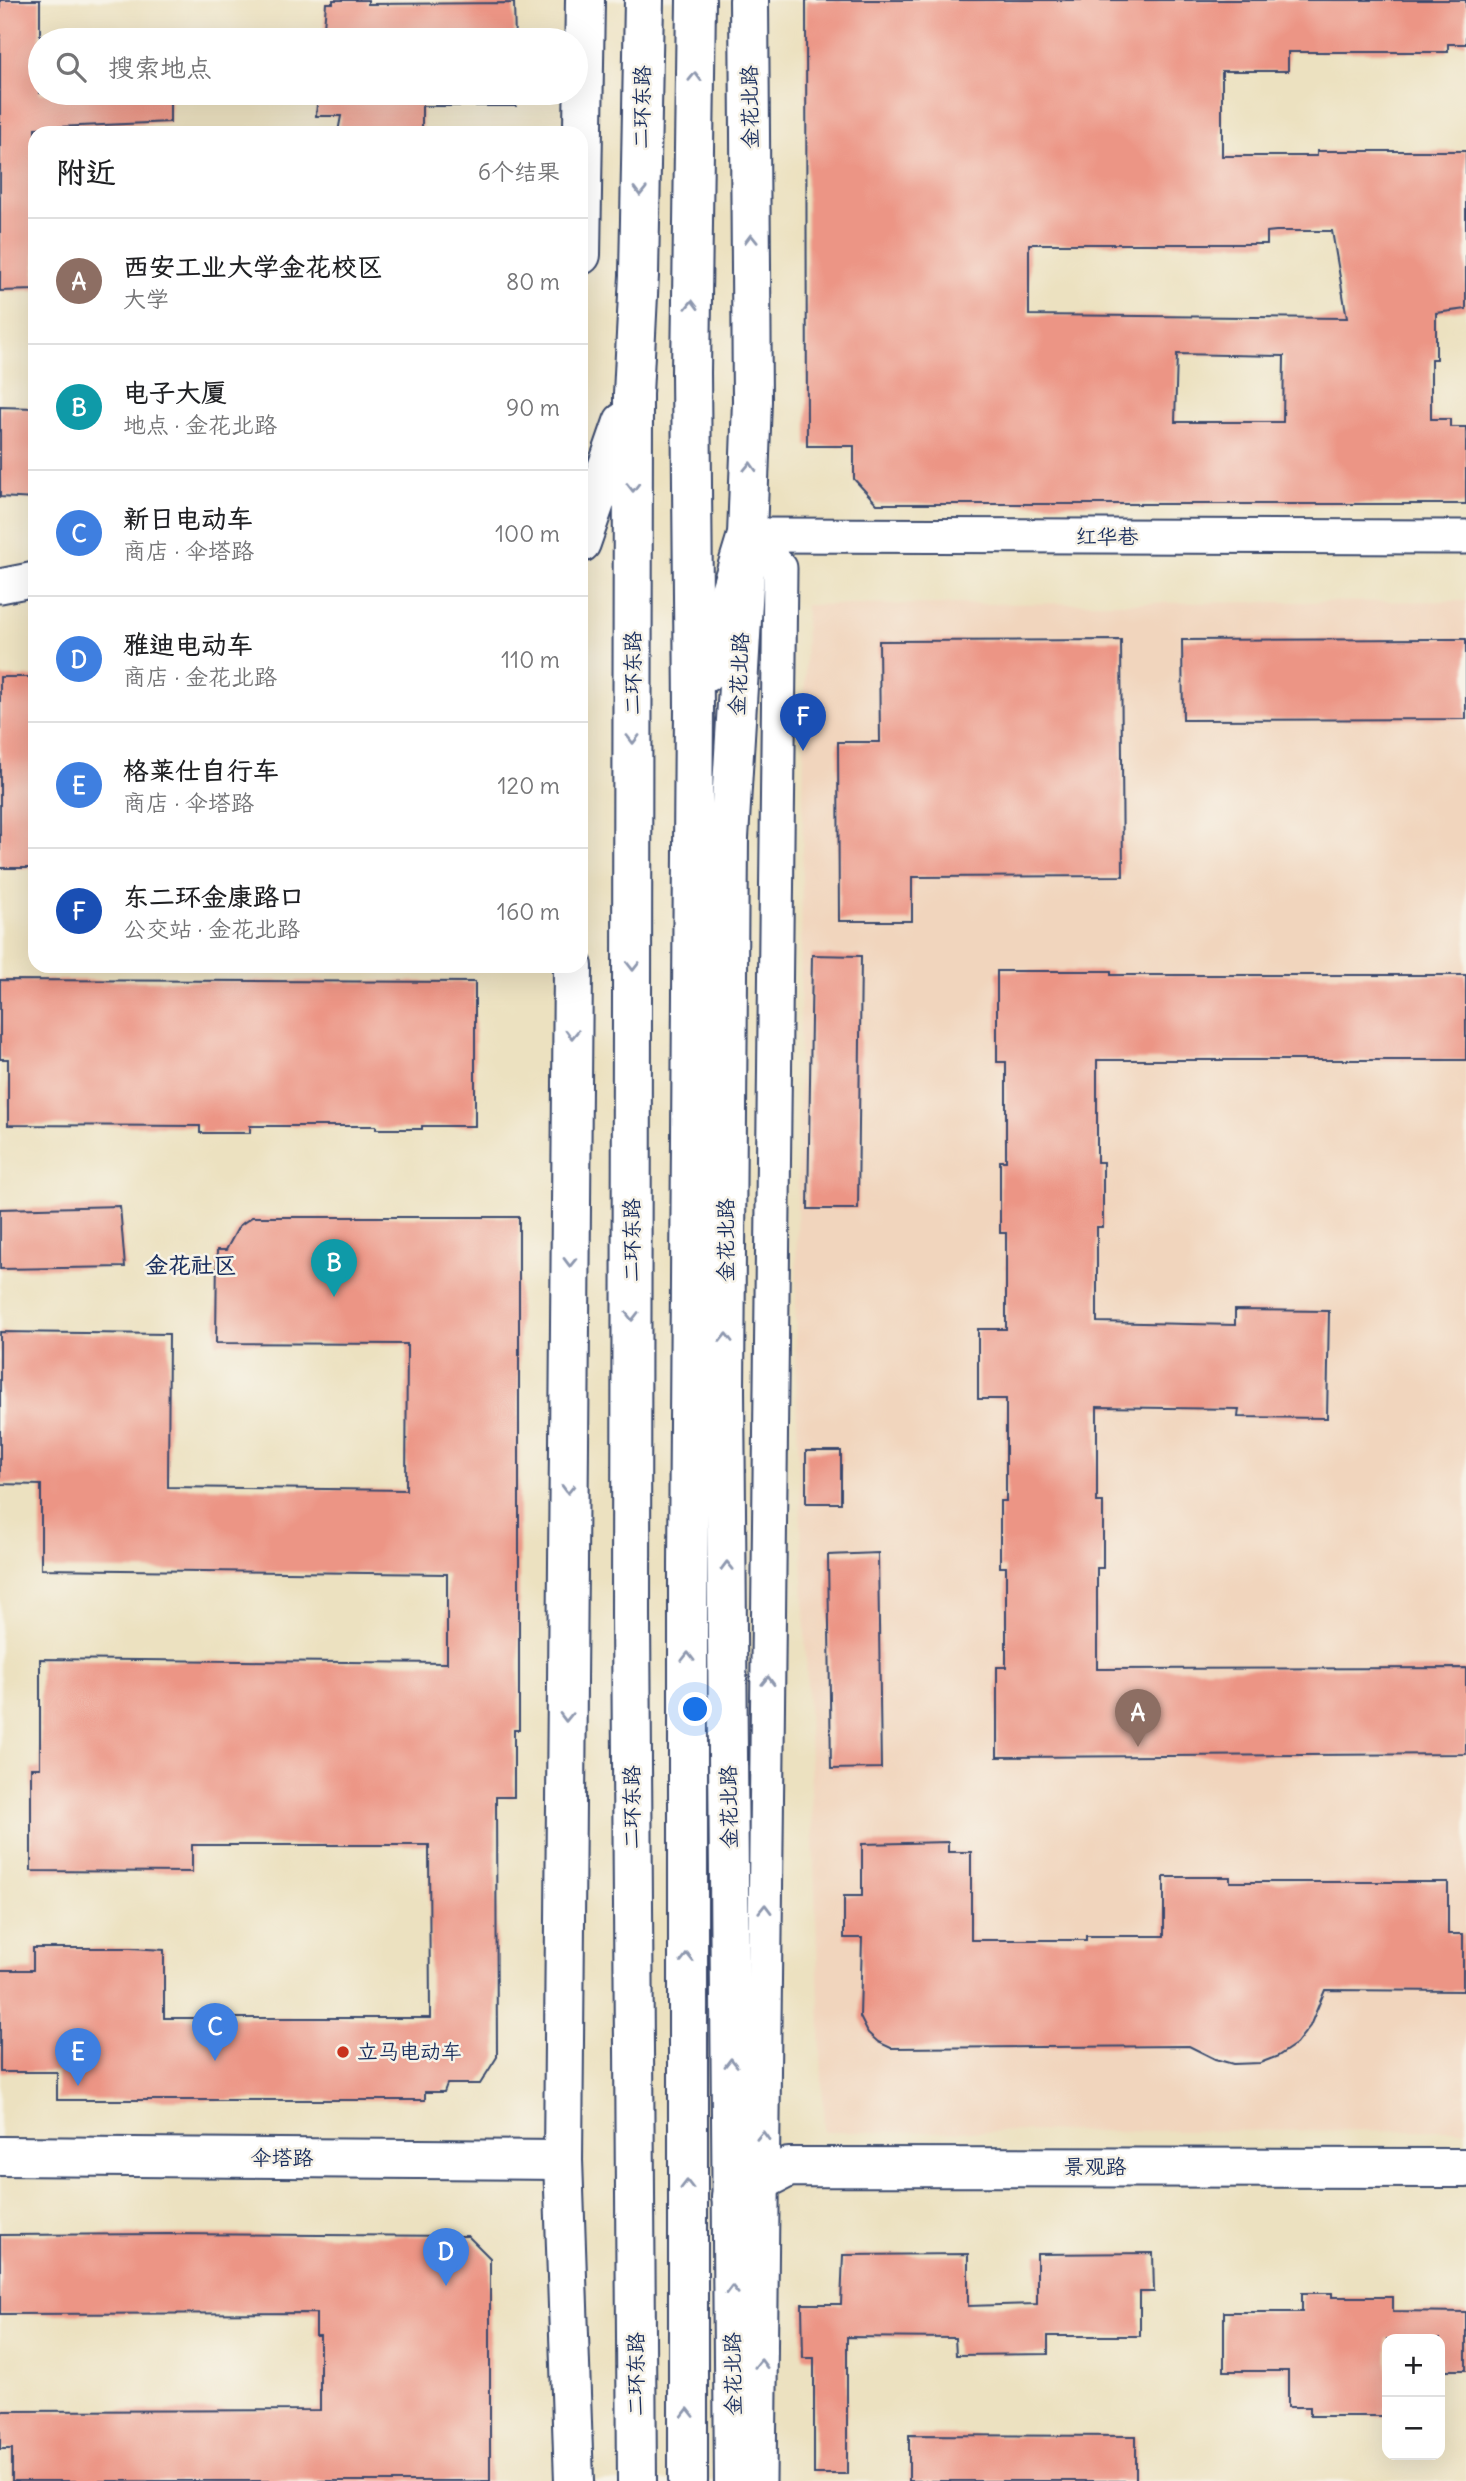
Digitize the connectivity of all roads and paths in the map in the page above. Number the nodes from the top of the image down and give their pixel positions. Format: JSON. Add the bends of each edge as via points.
{"nodes":[{"id":1,"x":584,"y":0,"type":"edge"},
{"id":2,"x":644,"y":0,"type":"edge"},
{"id":3,"x":696,"y":0,"type":"edge"},
{"id":4,"x":749,"y":0,"type":"edge"},
{"id":5,"x":584,"y":28,"type":"edge"},
{"id":6,"x":583,"y":105,"type":"edge"},
{"id":7,"x":583,"y":126,"type":"edge"},
{"id":8,"x":633,"y":394,"type":"junction"},
{"id":9,"x":588,"y":523,"type":"edge"},
{"id":10,"x":747,"y":535,"type":"junction"},
{"id":11,"x":1466,"y":537,"type":"edge"},
{"id":12,"x":28,"y":580,"type":"edge"},
{"id":13,"x":0,"y":586,"type":"edge"},
{"id":14,"x":694,"y":708,"type":"junction"},
{"id":15,"x":573,"y":973,"type":"edge"},
{"id":16,"x":0,"y":2156,"type":"edge"},
{"id":17,"x":563,"y":2160,"type":"junction"},
{"id":18,"x":1466,"y":2168,"type":"edge"},
{"id":19,"x":747,"y":2189,"type":"junction"},
{"id":20,"x":574,"y":2481,"type":"edge"},
{"id":21,"x":637,"y":2481,"type":"edge"},
{"id":22,"x":688,"y":2481,"type":"edge"},
{"id":23,"x":734,"y":2481,"type":"edge"},
{"id":24,"x":759,"y":2481,"type":"edge"}],
"edges":[{"from":1,"to":5,"type":"main road"},
{"from":2,"to":8,"type":"main road","name":"二环东路","one_way":true},
{"from":14,"to":3,"type":"main road","one_way":true,"via":[[691,373]]},
{"from":10,"to":4,"type":"main road","name":"金花北路","one_way":true,"via":[[752,401]]},
{"from":6,"to":7,"type":"main road"},
{"from":8,"to":9,"type":"main road"},
{"from":8,"to":21,"type":"main road","name":"二环东路","one_way":true,"via":[[631,1630]]},
{"from":10,"to":11,"type":"street","name":"红华巷"},
{"from":10,"to":14,"type":"main road"},
{"from":19,"to":10,"type":"main road","name":"金花北路","one_way":true,"via":[[725,1403],[729,838]]},
{"from":12,"to":13,"type":"street"},
{"from":22,"to":14,"type":"main road","one_way":true},
{"from":15,"to":17,"type":"main road","one_way":true},
{"from":16,"to":17,"type":"main road","name":"伞塔路"},
{"from":17,"to":20,"type":"main road"},
{"from":18,"to":19,"type":"main road","name":"景观路","via":[[789,2167]]},
{"from":23,"to":19,"type":"main road","name":"金花北路","one_way":true},
{"from":24,"to":19,"type":"street","one_way":true}]}
